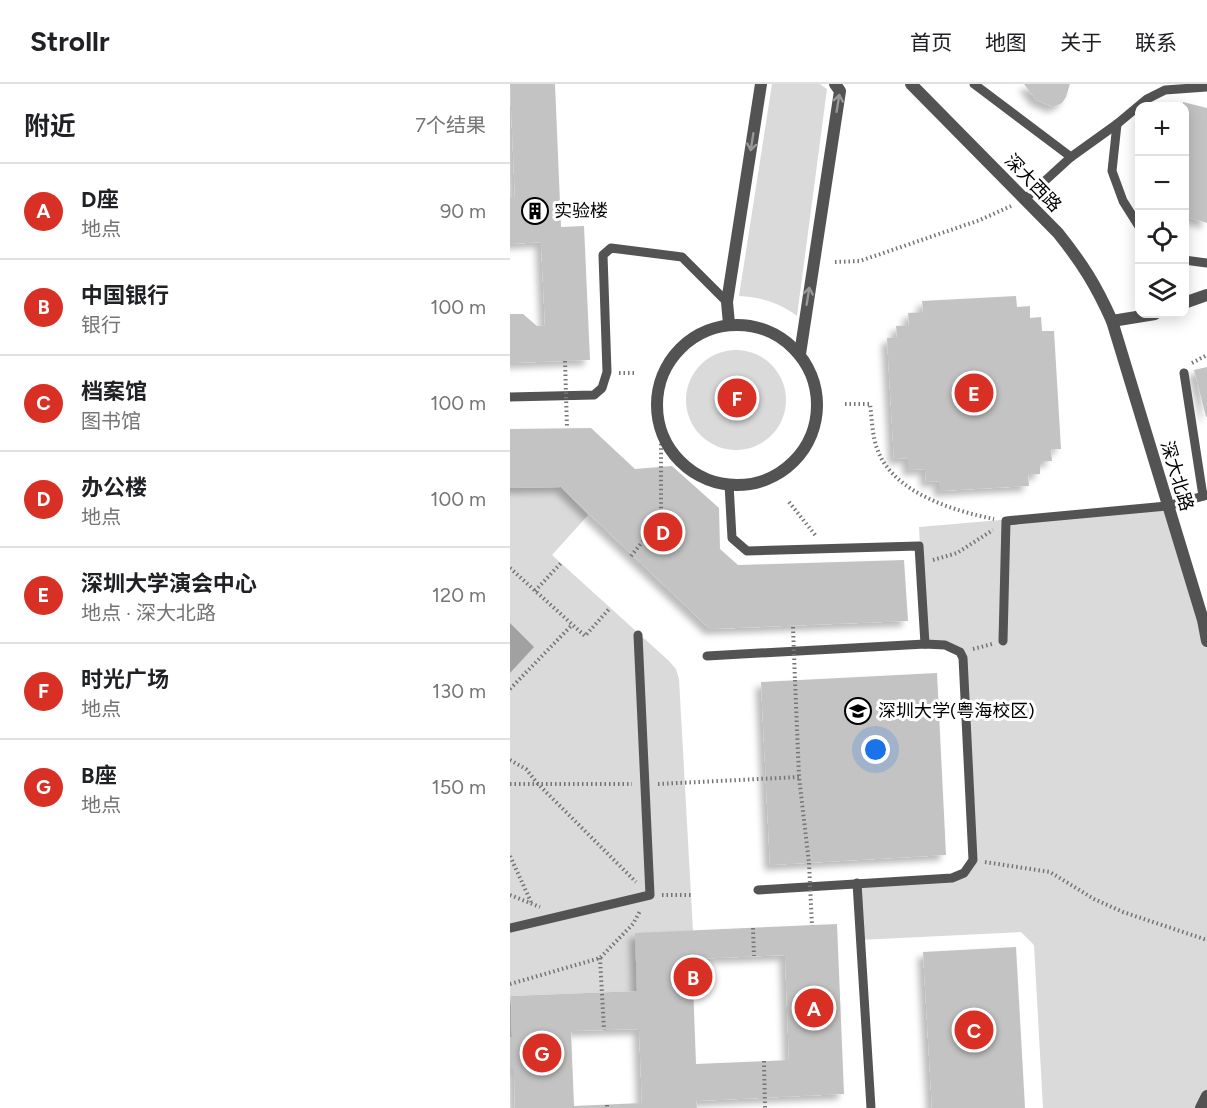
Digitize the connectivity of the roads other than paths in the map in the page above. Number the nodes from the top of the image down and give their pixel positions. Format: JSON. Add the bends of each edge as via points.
{"nodes":[{"id":1,"x":761,"y":84,"type":"edge"},
{"id":2,"x":835,"y":84,"type":"edge"},
{"id":3,"x":911,"y":84,"type":"edge"},
{"id":4,"x":974,"y":84,"type":"edge"},
{"id":5,"x":1207,"y":87,"type":"edge"},
{"id":6,"x":1117,"y":124,"type":"junction"},
{"id":7,"x":1071,"y":156,"type":"junction"},
{"id":8,"x":1025,"y":199,"type":"junction"},
{"id":9,"x":1135,"y":220,"type":"edge"},
{"id":10,"x":1189,"y":261,"type":"edge"},
{"id":11,"x":1207,"y":263,"type":"edge"},
{"id":12,"x":1207,"y":295,"type":"edge"},
{"id":13,"x":727,"y":302,"type":"junction"},
{"id":14,"x":1189,"y":302,"type":"edge"},
{"id":15,"x":1135,"y":317,"type":"edge"},
{"id":16,"x":1112,"y":321,"type":"junction"},
{"id":17,"x":729,"y":324,"type":"junction"},
{"id":18,"x":800,"y":354,"type":"junction"},
{"id":19,"x":1184,"y":373,"type":"dead end"},
{"id":20,"x":510,"y":397,"type":"edge"},
{"id":21,"x":729,"y":484,"type":"junction"},
{"id":22,"x":1205,"y":496,"type":"edge"},
{"id":23,"x":1167,"y":506,"type":"junction"},
{"id":24,"x":638,"y":634,"type":"dead end"},
{"id":25,"x":1207,"y":641,"type":"edge"},
{"id":26,"x":1003,"y":642,"type":"road end"},
{"id":27,"x":924,"y":644,"type":"junction"},
{"id":28,"x":707,"y":656,"type":"dead end"},
{"id":29,"x":857,"y":883,"type":"junction"},
{"id":30,"x":758,"y":890,"type":"dead end"},
{"id":31,"x":510,"y":928,"type":"edge"},
{"id":32,"x":1207,"y":1096,"type":"edge"},
{"id":33,"x":871,"y":1108,"type":"edge"},
{"id":34,"x":1201,"y":1108,"type":"edge"}],
"edges":[{"from":1,"to":13,"type":"street","one_way":true},
{"from":18,"to":2,"type":"street","one_way":true,"via":[[840,91]]},
{"from":3,"to":8,"type":"street","name":"深大西路"},
{"from":4,"to":7,"type":"lane"},
{"from":5,"to":6,"type":"lane","via":[[1165,90],[1147,99]]},
{"from":6,"to":7,"type":"lane"},
{"from":6,"to":9,"type":"lane","via":[[1112,171]]},
{"from":7,"to":8,"type":"lane"},
{"from":8,"to":16,"type":"street","name":"深大西路","via":[[1079,259]]},
{"from":10,"to":11,"type":"lane"},
{"from":12,"to":14,"type":"street"},
{"from":13,"to":17,"type":"street"},
{"from":13,"to":20,"type":"lane","via":[[682,257],[611,248],[603,255],[607,372],[602,388],[594,395]]},
{"from":15,"to":16,"type":"street"},
{"from":16,"to":23,"type":"street","name":"深大北路"},
{"from":17,"to":18,"type":"street","via":[[765,329]]},
{"from":17,"to":21,"type":"street","via":[[696,336],[670,361],[658,392],[657,410],[668,445],[679,460],[710,480]]},
{"from":18,"to":21,"type":"street","via":[[815,386],[817,405],[809,440],[799,456],[775,475],[761,482]]},
{"from":19,"to":22,"type":"lane"},
{"from":21,"to":27,"type":"lane","via":[[732,538],[747,551],[919,546]]},
{"from":22,"to":23,"type":"lane"},
{"from":23,"to":25,"type":"street","name":"深大北路"},
{"from":23,"to":26,"type":"lane","via":[[1006,521]]},
{"from":24,"to":31,"type":"lane","via":[[650,895]]},
{"from":27,"to":28,"type":"lane"},
{"from":27,"to":29,"type":"lane","via":[[945,645],[960,652],[965,676],[973,860],[964,873],[952,878]]},
{"from":29,"to":30,"type":"lane"},
{"from":29,"to":33,"type":"lane"},
{"from":32,"to":34,"type":"street"}]}
